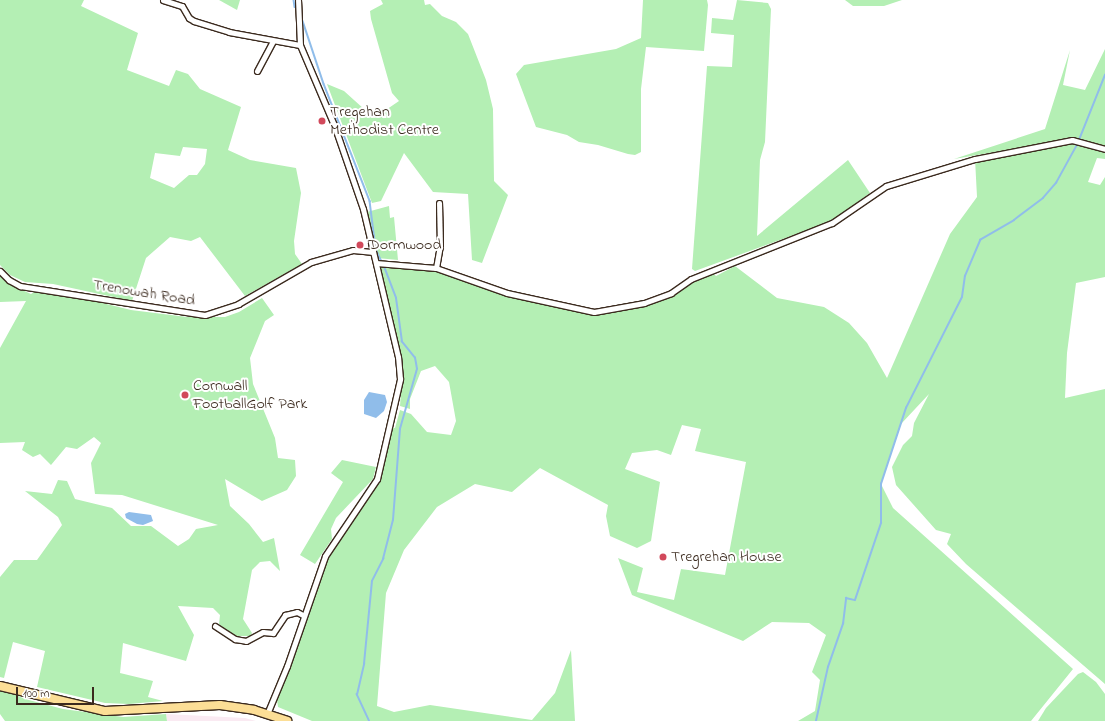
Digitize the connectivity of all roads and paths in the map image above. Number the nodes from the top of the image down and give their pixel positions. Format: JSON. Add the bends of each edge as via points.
{"nodes":[{"id":1,"x":163,"y":0,"type":"edge"},
{"id":2,"x":298,"y":0,"type":"edge"},
{"id":3,"x":273,"y":41,"type":"junction"},
{"id":4,"x":300,"y":45,"type":"junction"},
{"id":5,"x":257,"y":71,"type":"dead end"},
{"id":6,"x":1105,"y":149,"type":"edge"},
{"id":7,"x":439,"y":203,"type":"dead end"},
{"id":8,"x":371,"y":252,"type":"junction"},
{"id":9,"x":380,"y":262,"type":"junction"},
{"id":10,"x":436,"y":268,"type":"junction"},
{"id":11,"x":0,"y":271,"type":"edge"},
{"id":12,"x":303,"y":616,"type":"junction"},
{"id":13,"x":215,"y":626,"type":"dead end"},
{"id":14,"x":0,"y":686,"type":"edge"},
{"id":15,"x":267,"y":714,"type":"junction"},
{"id":16,"x":287,"y":721,"type":"edge"}],
"edges":[{"from":1,"to":3,"type":"street","via":[[182,6],[188,18],[194,21]]},
{"from":2,"to":4,"type":"street"},
{"from":3,"to":4,"type":"street"},
{"from":3,"to":5,"type":"street"},
{"from":4,"to":8,"type":"street","via":[[334,125],[363,209]]},
{"from":6,"to":10,"type":"street","via":[[1072,140],[975,159],[886,186],[832,223],[691,279],[671,292],[644,303],[594,312],[507,293]]},
{"from":7,"to":10,"type":"street","via":[[440,246]]},
{"from":8,"to":9,"type":"street"},
{"from":8,"to":11,"type":"street","name":"Trenowah Road","via":[[353,250],[311,262],[238,304],[205,315],[20,286]]},
{"from":9,"to":10,"type":"street"},
{"from":9,"to":12,"type":"street","via":[[399,372],[390,427],[377,479],[325,556]]},
{"from":12,"to":13,"type":"street","via":[[297,612],[285,615],[272,633],[263,632],[246,641],[235,640]]},
{"from":12,"to":15,"type":"street","via":[[287,666]]},
{"from":14,"to":15,"type":"highway","via":[[105,711],[220,705]]},
{"from":15,"to":16,"type":"highway"}]}
